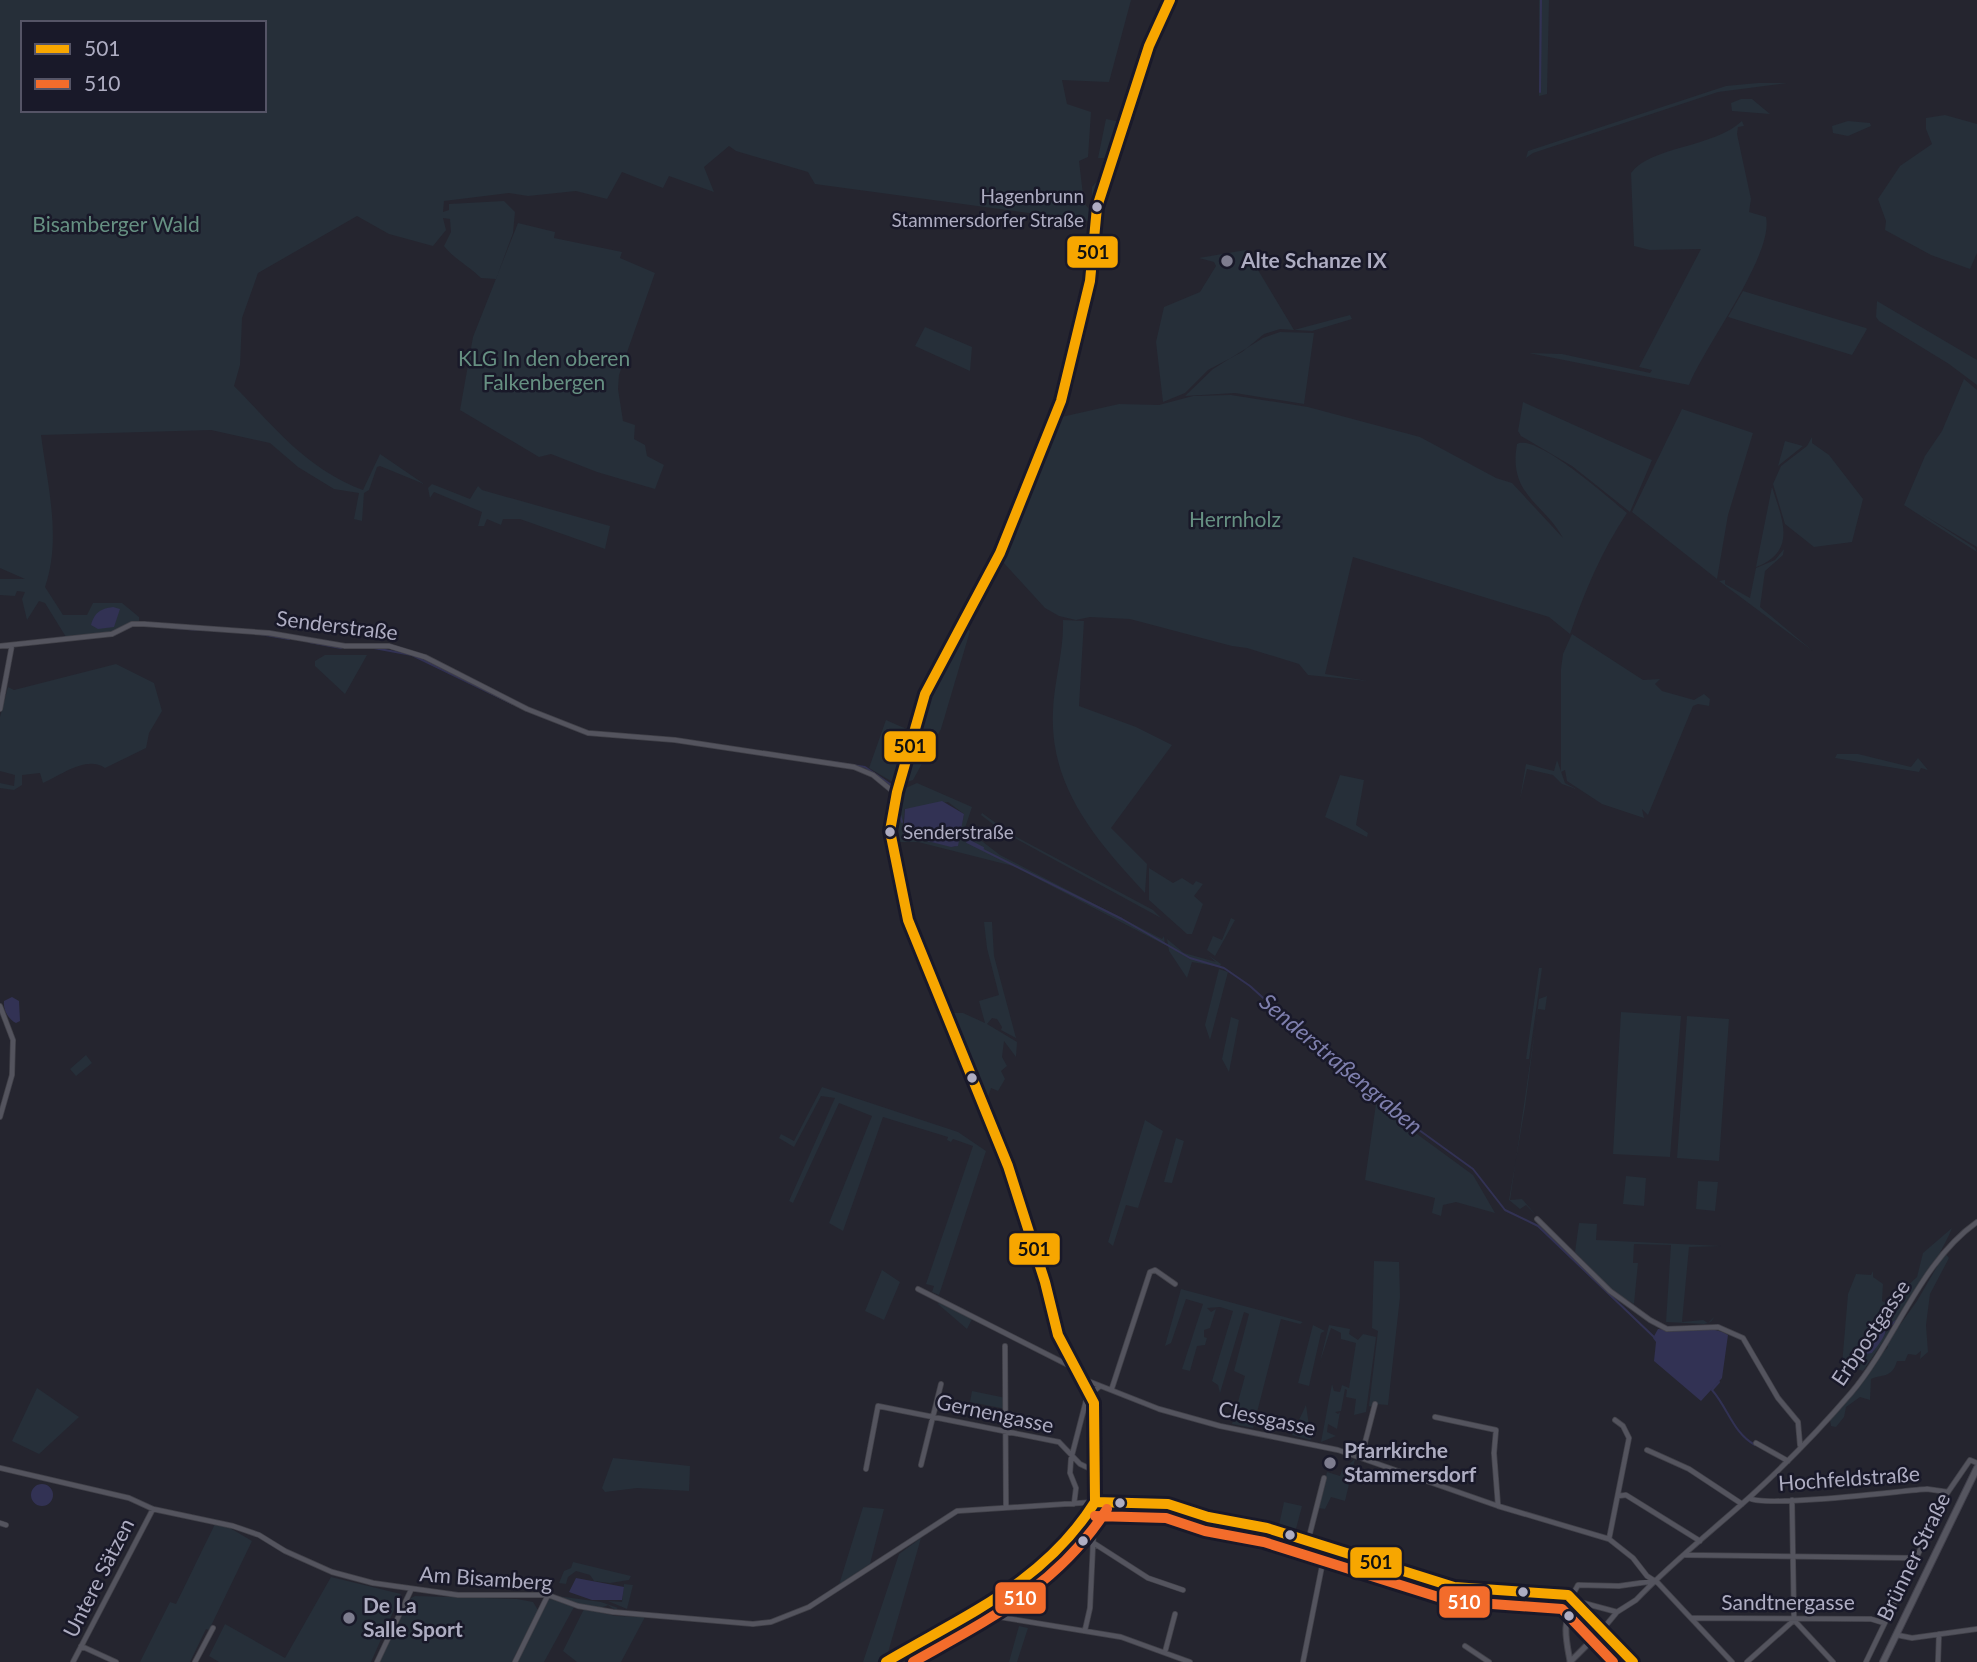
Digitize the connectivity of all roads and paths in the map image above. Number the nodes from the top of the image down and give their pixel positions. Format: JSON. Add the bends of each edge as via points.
{"nodes":[{"id":1,"x":1170,"y":0,"type":"edge"},
{"id":2,"x":12,"y":645,"type":"junction"},
{"id":3,"x":0,"y":646,"type":"edge"},
{"id":4,"x":0,"y":709,"type":"edge"},
{"id":5,"x":897,"y":790,"type":"junction"},
{"id":6,"x":0,"y":1006,"type":"edge"},
{"id":7,"x":0,"y":1117,"type":"edge"},
{"id":8,"x":1536,"y":1219,"type":"dead end"},
{"id":9,"x":1977,"y":1222,"type":"edge"},
{"id":10,"x":1175,"y":1284,"type":"dead end"},
{"id":11,"x":918,"y":1289,"type":"dead end"},
{"id":12,"x":1005,"y":1346,"type":"dead end"},
{"id":13,"x":1077,"y":1370,"type":"junction"},
{"id":14,"x":1083,"y":1379,"type":"junction"},
{"id":15,"x":941,"y":1384,"type":"dead end"},
{"id":16,"x":1100,"y":1386,"type":"junction"},
{"id":17,"x":1112,"y":1388,"type":"junction"},
{"id":18,"x":1091,"y":1395,"type":"junction"},
{"id":19,"x":1375,"y":1404,"type":"dead end"},
{"id":20,"x":930,"y":1417,"type":"junction"},
{"id":21,"x":1435,"y":1417,"type":"dead end"},
{"id":22,"x":1615,"y":1420,"type":"dead end"},
{"id":23,"x":1007,"y":1431,"type":"junction"},
{"id":24,"x":1756,"y":1443,"type":"dead end"},
{"id":25,"x":1800,"y":1446,"type":"junction"},
{"id":26,"x":1647,"y":1450,"type":"dead end"},
{"id":27,"x":1072,"y":1455,"type":"junction"},
{"id":28,"x":1361,"y":1458,"type":"junction"},
{"id":29,"x":1788,"y":1461,"type":"junction"},
{"id":30,"x":920,"y":1465,"type":"dead end"},
{"id":31,"x":1977,"y":1465,"type":"edge"},
{"id":32,"x":0,"y":1468,"type":"edge"},
{"id":33,"x":866,"y":1469,"type":"dead end"},
{"id":34,"x":1095,"y":1471,"type":"junction"},
{"id":35,"x":1324,"y":1478,"type":"dead end"},
{"id":36,"x":1968,"y":1486,"type":"junction"},
{"id":37,"x":1977,"y":1487,"type":"edge"},
{"id":38,"x":1948,"y":1492,"type":"junction"},
{"id":39,"x":1618,"y":1496,"type":"junction"},
{"id":40,"x":1749,"y":1497,"type":"junction"},
{"id":41,"x":1792,"y":1500,"type":"junction"},
{"id":42,"x":1095,"y":1502,"type":"junction"},
{"id":43,"x":1074,"y":1504,"type":"junction"},
{"id":44,"x":1742,"y":1504,"type":"junction"},
{"id":45,"x":1006,"y":1506,"type":"junction"},
{"id":46,"x":1498,"y":1506,"type":"junction"},
{"id":47,"x":153,"y":1509,"type":"junction"},
{"id":48,"x":1220,"y":1519,"type":"junction"},
{"id":49,"x":0,"y":1523,"type":"edge"},
{"id":50,"x":6,"y":1525,"type":"dead end"},
{"id":51,"x":1076,"y":1531,"type":"junction"},
{"id":52,"x":1091,"y":1539,"type":"junction"},
{"id":53,"x":1609,"y":1539,"type":"junction"},
{"id":54,"x":1308,"y":1541,"type":"junction"},
{"id":55,"x":1700,"y":1541,"type":"junction"},
{"id":56,"x":1685,"y":1555,"type":"junction"},
{"id":57,"x":1324,"y":1556,"type":"junction"},
{"id":58,"x":1793,"y":1557,"type":"junction"},
{"id":59,"x":1915,"y":1559,"type":"junction"},
{"id":60,"x":1368,"y":1560,"type":"junction"},
{"id":61,"x":1655,"y":1581,"type":"junction"},
{"id":62,"x":411,"y":1590,"type":"junction"},
{"id":63,"x":1183,"y":1590,"type":"dead end"},
{"id":64,"x":548,"y":1595,"type":"junction"},
{"id":65,"x":1573,"y":1600,"type":"junction"},
{"id":66,"x":969,"y":1612,"type":"junction"},
{"id":67,"x":1617,"y":1612,"type":"junction"},
{"id":68,"x":1175,"y":1614,"type":"dead end"},
{"id":69,"x":1691,"y":1618,"type":"junction"},
{"id":70,"x":1794,"y":1620,"type":"junction"},
{"id":71,"x":1884,"y":1623,"type":"junction"},
{"id":72,"x":213,"y":1628,"type":"dead end"},
{"id":73,"x":1977,"y":1629,"type":"edge"},
{"id":74,"x":1085,"y":1630,"type":"junction"},
{"id":75,"x":1601,"y":1631,"type":"junction"},
{"id":76,"x":1939,"y":1634,"type":"junction"},
{"id":77,"x":1897,"y":1635,"type":"junction"},
{"id":78,"x":82,"y":1646,"type":"junction"},
{"id":79,"x":1465,"y":1646,"type":"dead end"},
{"id":80,"x":1165,"y":1652,"type":"junction"},
{"id":81,"x":73,"y":1662,"type":"edge"},
{"id":82,"x":116,"y":1662,"type":"edge"},
{"id":83,"x":195,"y":1662,"type":"edge"},
{"id":84,"x":377,"y":1662,"type":"edge"},
{"id":85,"x":514,"y":1662,"type":"edge"},
{"id":86,"x":886,"y":1662,"type":"edge"},
{"id":87,"x":1190,"y":1662,"type":"edge"},
{"id":88,"x":1303,"y":1662,"type":"edge"},
{"id":89,"x":1489,"y":1662,"type":"edge"},
{"id":90,"x":1570,"y":1662,"type":"edge"},
{"id":91,"x":1633,"y":1662,"type":"edge"},
{"id":92,"x":1732,"y":1662,"type":"edge"},
{"id":93,"x":1747,"y":1662,"type":"edge"},
{"id":94,"x":1833,"y":1662,"type":"edge"},
{"id":95,"x":1866,"y":1662,"type":"edge"},
{"id":96,"x":1883,"y":1662,"type":"edge"},
{"id":97,"x":1938,"y":1662,"type":"edge"}],
"edges":[{"from":1,"to":5,"type":"street","via":[[1149,46],[1101,192],[1087,292],[1061,401],[1000,553],[925,694]]},
{"from":2,"to":3,"type":"street","name":"Senderstraße"},
{"from":2,"to":4,"type":"street"},
{"from":2,"to":5,"type":"street","name":"Senderstraße","via":[[112,634],[132,624],[144,624],[268,633],[345,646],[389,646],[425,657],[527,709],[588,733],[667,739],[854,767]]},
{"from":5,"to":13,"type":"street","via":[[890,832],[908,920],[1008,1166],[1054,1325]]},
{"from":6,"to":7,"type":"street","via":[[13,1040],[12,1075]]},
{"from":8,"to":25,"type":"street","via":[[1610,1291],[1650,1320],[1667,1329],[1718,1327],[1743,1338],[1778,1398],[1798,1422]]},
{"from":9,"to":25,"type":"street","name":"Erbpostgasse","via":[[1942,1253],[1854,1390]]},
{"from":10,"to":17,"type":"street","via":[[1152,1270]]},
{"from":11,"to":13,"type":"street"},
{"from":12,"to":23,"type":"street"},
{"from":13,"to":14,"type":"street"},
{"from":14,"to":16,"type":"street","name":"Clessgasse"},
{"from":14,"to":18,"type":"street"},
{"from":15,"to":20,"type":"street"},
{"from":16,"to":17,"type":"street","name":"Clessgasse"},
{"from":16,"to":18,"type":"street"},
{"from":17,"to":28,"type":"street","name":"Clessgasse","via":[[1160,1409],[1220,1426]]},
{"from":18,"to":27,"type":"street","via":[[1082,1411]]},
{"from":18,"to":34,"type":"street"},
{"from":19,"to":28,"type":"street"},
{"from":20,"to":23,"type":"street","name":"Gernengasse"},
{"from":20,"to":30,"type":"street"},
{"from":20,"to":33,"type":"street","name":"Gernengasse","via":[[878,1406]]},
{"from":21,"to":46,"type":"street","via":[[1496,1430]]},
{"from":22,"to":39,"type":"street","via":[[1629,1438]]},
{"from":23,"to":27,"type":"street","name":"Gernengasse","via":[[1059,1442]]},
{"from":23,"to":45,"type":"street"},
{"from":24,"to":29,"type":"street"},
{"from":25,"to":29,"type":"street","name":"Erbpostgasse"},
{"from":26,"to":44,"type":"street","via":[[1689,1469]]},
{"from":27,"to":34,"type":"street","name":"Gernengasse"},
{"from":27,"to":43,"type":"street"},
{"from":28,"to":46,"type":"street","name":"Clessgasse"},
{"from":29,"to":40,"type":"street","name":"Erbpostgasse"},
{"from":31,"to":36,"type":"main road","name":"Brünner Straße"},
{"from":31,"to":38,"type":"street","name":"Hochfeldstraße","via":[[1970,1460]]},
{"from":32,"to":47,"type":"street","name":"Am Bisamberg","via":[[119,1495]]},
{"from":34,"to":42,"type":"street"},
{"from":35,"to":54,"type":"street"},
{"from":36,"to":37,"type":"street"},
{"from":36,"to":77,"type":"main road","name":"Brünner Straße"},
{"from":38,"to":41,"type":"street","name":"Hochfeldstraße","via":[[1927,1489]]},
{"from":38,"to":59,"type":"street","name":"Brünner Straße"},
{"from":39,"to":53,"type":"street"},
{"from":39,"to":55,"type":"street","via":[[1626,1495]]},
{"from":40,"to":41,"type":"street","name":"Hochfeldstraße","via":[[1755,1501]]},
{"from":40,"to":44,"type":"street","name":"Erbpostgasse"},
{"from":41,"to":58,"type":"street"},
{"from":42,"to":43,"type":"street"},
{"from":42,"to":48,"type":"main road","via":[[1155,1502]]},
{"from":42,"to":51,"type":"main road"},
{"from":42,"to":52,"type":"street"},
{"from":43,"to":45,"type":"street"},
{"from":44,"to":55,"type":"street","name":"Erbpostgasse"},
{"from":45,"to":64,"type":"street","name":"Am Bisamberg","via":[[957,1511],[809,1607],[771,1622],[613,1612]]},
{"from":46,"to":53,"type":"street","name":"Clessgasse"},
{"from":47,"to":62,"type":"street","name":"Am Bisamberg","via":[[242,1528],[332,1572]]},
{"from":47,"to":78,"type":"street","name":"Untere Sätzen"},
{"from":48,"to":54,"type":"main road"},
{"from":48,"to":57,"type":"street","via":[[1261,1542]]},
{"from":49,"to":50,"type":"street"},
{"from":51,"to":52,"type":"street"},
{"from":51,"to":66,"type":"main road","via":[[1028,1576]]},
{"from":52,"to":63,"type":"street","via":[[1148,1578]]},
{"from":52,"to":74,"type":"street","via":[[1090,1608]]},
{"from":53,"to":61,"type":"street","name":"Clessgasse"},
{"from":54,"to":60,"type":"main road"},
{"from":55,"to":56,"type":"street","name":"Erbpostgasse"},
{"from":56,"to":58,"type":"street"},
{"from":56,"to":61,"type":"street","name":"Erbpostgasse"},
{"from":57,"to":60,"type":"street"},
{"from":57,"to":88,"type":"street"},
{"from":58,"to":59,"type":"street"},
{"from":58,"to":70,"type":"street"},
{"from":59,"to":71,"type":"street","name":"Brünner Straße"},
{"from":60,"to":65,"type":"main road","via":[[1454,1587],[1546,1591]]},
{"from":61,"to":65,"type":"street","via":[[1578,1585]]},
{"from":61,"to":67,"type":"street","name":"Erbpostgasse","via":[[1628,1608]]},
{"from":61,"to":69,"type":"street","name":"Clessgasse"},
{"from":62,"to":64,"type":"street","name":"Am Bisamberg"},
{"from":62,"to":84,"type":"street"},
{"from":64,"to":85,"type":"street"},
{"from":65,"to":67,"type":"street"},
{"from":65,"to":75,"type":"main road"},
{"from":65,"to":90,"type":"street","via":[[1564,1637]]},
{"from":66,"to":74,"type":"street"},
{"from":66,"to":86,"type":"main road"},
{"from":67,"to":75,"type":"street","name":"Erbpostgasse"},
{"from":68,"to":80,"type":"street"},
{"from":69,"to":70,"type":"street","name":"Sandtnergasse"},
{"from":69,"to":92,"type":"street","name":"Clessgasse"},
{"from":70,"to":71,"type":"street","name":"Sandtnergasse","via":[[1871,1619]]},
{"from":70,"to":93,"type":"street"},
{"from":70,"to":94,"type":"street"},
{"from":71,"to":95,"type":"street","name":"Brünner Straße"},
{"from":72,"to":83,"type":"street"},
{"from":73,"to":76,"type":"street"},
{"from":74,"to":80,"type":"street"},
{"from":75,"to":90,"type":"street"},
{"from":75,"to":91,"type":"main road"},
{"from":76,"to":77,"type":"street","via":[[1906,1639]]},
{"from":76,"to":97,"type":"street"},
{"from":77,"to":96,"type":"main road","name":"Brünner Straße"},
{"from":78,"to":81,"type":"street","name":"Untere Sätzen"},
{"from":78,"to":82,"type":"street"},
{"from":79,"to":89,"type":"street"},
{"from":80,"to":87,"type":"street"}]}
